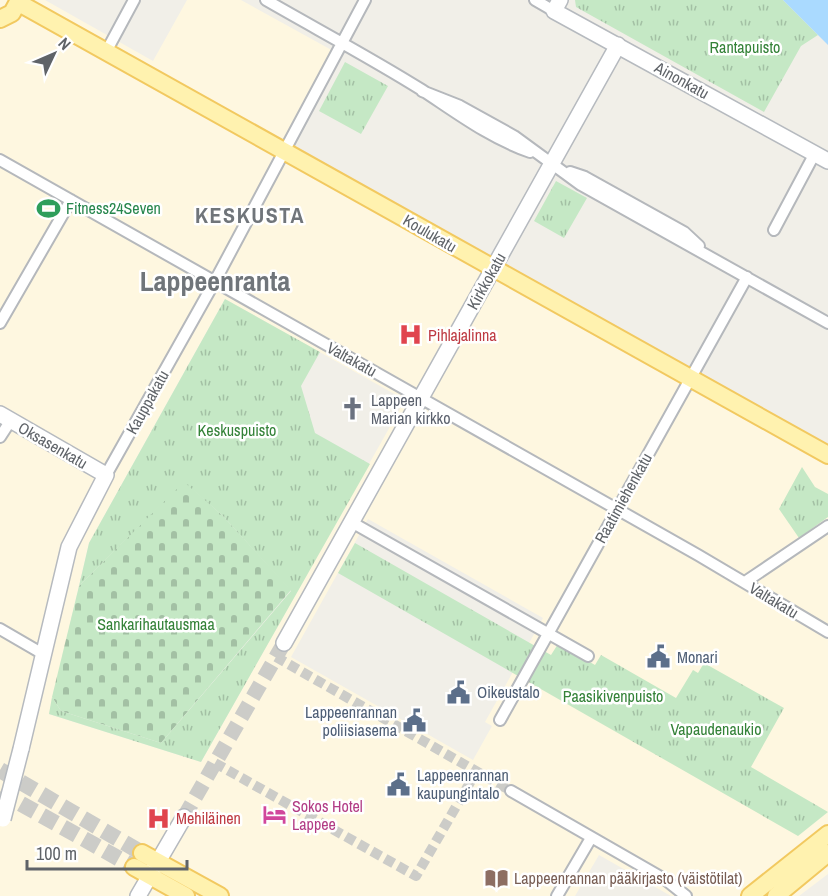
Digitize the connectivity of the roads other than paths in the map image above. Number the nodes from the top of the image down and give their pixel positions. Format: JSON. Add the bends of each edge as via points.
{"nodes":[{"id":1,"x":134,"y":0,"type":"edge"},
{"id":2,"x":266,"y":0,"type":"edge"},
{"id":3,"x":365,"y":0,"type":"edge"},
{"id":4,"x":535,"y":0,"type":"edge"},
{"id":5,"x":557,"y":5,"type":"edge"},
{"id":6,"x":12,"y":14,"type":"edge"},
{"id":7,"x":342,"y":44,"type":"junction"},
{"id":8,"x":618,"y":45,"type":"junction"},
{"id":9,"x":106,"y":52,"type":"junction"},
{"id":10,"x":285,"y":152,"type":"junction"},
{"id":11,"x":821,"y":157,"type":"edge"},
{"id":12,"x":0,"y":160,"type":"edge"},
{"id":13,"x":553,"y":163,"type":"junction"},
{"id":14,"x":71,"y":200,"type":"junction"},
{"id":15,"x":774,"y":230,"type":"dead end"},
{"id":16,"x":493,"y":269,"type":"junction"},
{"id":17,"x":747,"y":277,"type":"junction"},
{"id":18,"x":215,"y":281,"type":"junction"},
{"id":19,"x":0,"y":323,"type":"edge"},
{"id":20,"x":828,"y":323,"type":"edge"},
{"id":21,"x":690,"y":378,"type":"junction"},
{"id":22,"x":421,"y":398,"type":"junction"},
{"id":23,"x":6,"y":417,"type":"edge"},
{"id":24,"x":0,"y":436,"type":"edge"},
{"id":25,"x":828,"y":455,"type":"edge"},
{"id":26,"x":106,"y":475,"type":"junction"},
{"id":27,"x":617,"y":509,"type":"junction"},
{"id":28,"x":353,"y":523,"type":"junction"},
{"id":29,"x":828,"y":526,"type":"edge"},
{"id":30,"x":745,"y":582,"type":"junction"},
{"id":31,"x":0,"y":629,"type":"edge"},
{"id":32,"x":828,"y":632,"type":"edge"},
{"id":33,"x":548,"y":633,"type":"junction"},
{"id":34,"x":284,"y":643,"type":"tunnel mouth"},
{"id":35,"x":43,"y":654,"type":"junction"},
{"id":36,"x":588,"y":656,"type":"dead end"},
{"id":37,"x":500,"y":720,"type":"dead end"},
{"id":38,"x":511,"y":791,"type":"tunnel mouth"},
{"id":39,"x":184,"y":817,"type":"tunnel mouth"},
{"id":40,"x":2,"y":825,"type":"edge"},
{"id":41,"x":828,"y":834,"type":"edge"},
{"id":42,"x":591,"y":838,"type":"junction"},
{"id":43,"x":828,"y":853,"type":"edge"},
{"id":44,"x":138,"y":860,"type":"tunnel mouth"},
{"id":45,"x":153,"y":868,"type":"junction"},
{"id":46,"x":138,"y":896,"type":"edge"},
{"id":47,"x":186,"y":896,"type":"edge"},
{"id":48,"x":220,"y":896,"type":"edge"},
{"id":49,"x":557,"y":896,"type":"edge"},
{"id":50,"x":686,"y":896,"type":"edge"},
{"id":51,"x":750,"y":896,"type":"edge"},
{"id":52,"x":776,"y":896,"type":"edge"}],
"edges":[{"from":1,"to":9,"type":"street"},
{"from":2,"to":7,"type":"street"},
{"from":3,"to":7,"type":"street","name":"Kauppakatu"},
{"from":4,"to":5,"type":"street","name":"Ainonkatu"},
{"from":5,"to":8,"type":"street","name":"Ainonkatu"},
{"from":6,"to":9,"type":"main road","name":"Koulukatu"},
{"from":7,"to":10,"type":"street","name":"Kauppakatu"},
{"from":7,"to":13,"type":"street","via":[[510,145]]},
{"from":8,"to":11,"type":"street","name":"Ainonkatu"},
{"from":8,"to":13,"type":"street","name":"Kirkkokatu"},
{"from":9,"to":10,"type":"main road","name":"Koulukatu"},
{"from":10,"to":16,"type":"main road","name":"Koulukatu"},
{"from":10,"to":18,"type":"street","name":"Kauppakatu"},
{"from":11,"to":15,"type":"street"},
{"from":12,"to":14,"type":"street","name":"Valtakatu"},
{"from":13,"to":16,"type":"street","name":"Kirkkokatu"},
{"from":13,"to":17,"type":"street","via":[[581,184]]},
{"from":14,"to":18,"type":"street","name":"Valtakatu"},
{"from":14,"to":19,"type":"street"},
{"from":16,"to":21,"type":"main road","name":"Koulukatu"},
{"from":16,"to":22,"type":"street","name":"Kirkkokatu"},
{"from":17,"to":20,"type":"street"},
{"from":17,"to":21,"type":"street","name":"Raatimiehenkatu"},
{"from":18,"to":22,"type":"street","name":"Valtakatu"},
{"from":18,"to":26,"type":"street","name":"Kauppakatu"},
{"from":21,"to":25,"type":"main road","name":"Koulukatu"},
{"from":21,"to":27,"type":"street","name":"Raatimiehenkatu"},
{"from":22,"to":27,"type":"street","name":"Valtakatu"},
{"from":22,"to":28,"type":"street","name":"Kirkkokatu"},
{"from":23,"to":24,"type":"street"},
{"from":23,"to":26,"type":"street","name":"Oksasenkatu"},
{"from":26,"to":35,"type":"street","name":"Kauppakatu","via":[[69,547]]},
{"from":27,"to":30,"type":"street","name":"Valtakatu"},
{"from":27,"to":33,"type":"street","name":"Raatimiehenkatu"},
{"from":28,"to":33,"type":"street"},
{"from":28,"to":34,"type":"street","name":"Kirkkokatu"},
{"from":29,"to":30,"type":"street"},
{"from":30,"to":32,"type":"street","name":"Valtakatu"},
{"from":31,"to":35,"type":"street"},
{"from":33,"to":36,"type":"street"},
{"from":33,"to":37,"type":"street","name":"Raatimiehenkatu"},
{"from":35,"to":40,"type":"street","name":"Kauppakatu","bridge":true},
{"from":38,"to":42,"type":"street"},
{"from":39,"to":45,"type":"street"},
{"from":41,"to":51,"type":"main road"},
{"from":42,"to":49,"type":"street"},
{"from":42,"to":50,"type":"street","via":[[666,880]]},
{"from":43,"to":52,"type":"main road"},
{"from":44,"to":45,"type":"main road"},
{"from":45,"to":46,"type":"street"},
{"from":45,"to":47,"type":"main road"},
{"from":45,"to":48,"type":"main road"}]}
